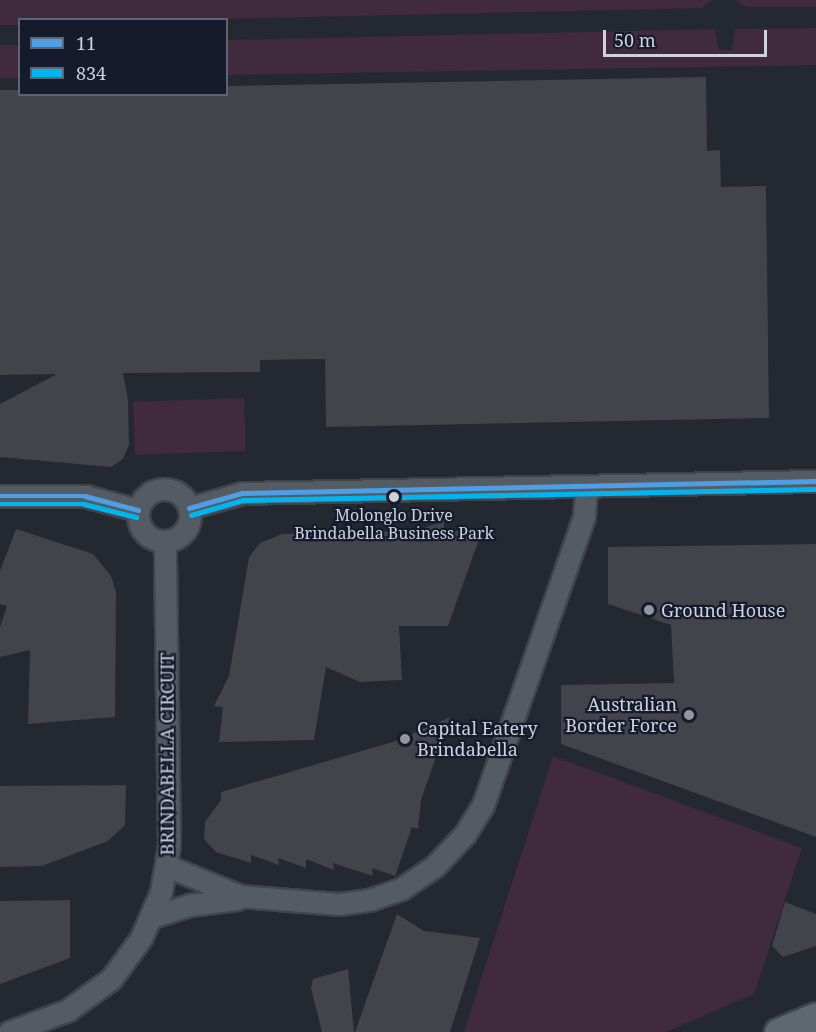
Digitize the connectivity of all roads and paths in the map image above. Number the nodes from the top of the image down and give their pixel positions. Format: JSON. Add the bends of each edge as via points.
{"nodes":[{"id":1,"x":816,"y":481,"type":"edge"},
{"id":2,"x":586,"y":486,"type":"junction"},
{"id":3,"x":0,"y":496,"type":"edge"},
{"id":4,"x":189,"y":508,"type":"junction"},
{"id":5,"x":138,"y":510,"type":"junction"},
{"id":6,"x":165,"y":542,"type":"junction"},
{"id":7,"x":167,"y":866,"type":"junction"},
{"id":8,"x":252,"y":898,"type":"junction"},
{"id":9,"x":152,"y":917,"type":"junction"},
{"id":10,"x":816,"y":1016,"type":"edge"},
{"id":11,"x":9,"y":1032,"type":"edge"},
{"id":12,"x":778,"y":1032,"type":"edge"}],
"edges":[{"from":1,"to":2,"type":"street"},
{"from":2,"to":4,"type":"street","via":[[242,493]]},
{"from":2,"to":8,"type":"street","via":[[584,517],[483,805],[465,834],[418,880],[382,896],[339,904]]},
{"from":3,"to":5,"type":"street","via":[[85,496]]},
{"from":4,"to":5,"type":"street","via":[[177,492],[168,489],[149,493]]},
{"from":4,"to":6,"type":"street","via":[[187,529],[176,539]]},
{"from":5,"to":6,"type":"street","via":[[142,530]]},
{"from":6,"to":7,"type":"street","name":"BRINDABELLA CIRCUIT"},
{"from":7,"to":8,"type":"street","via":[[217,889]]},
{"from":7,"to":9,"type":"street","name":"BRINDABELLA CIRCUIT"},
{"from":8,"to":9,"type":"street","via":[[207,902]]},
{"from":9,"to":11,"type":"street","name":"BRINDABELLA CIRCUIT","via":[[111,979],[68,1010]]},
{"from":10,"to":12,"type":"main road"}]}
